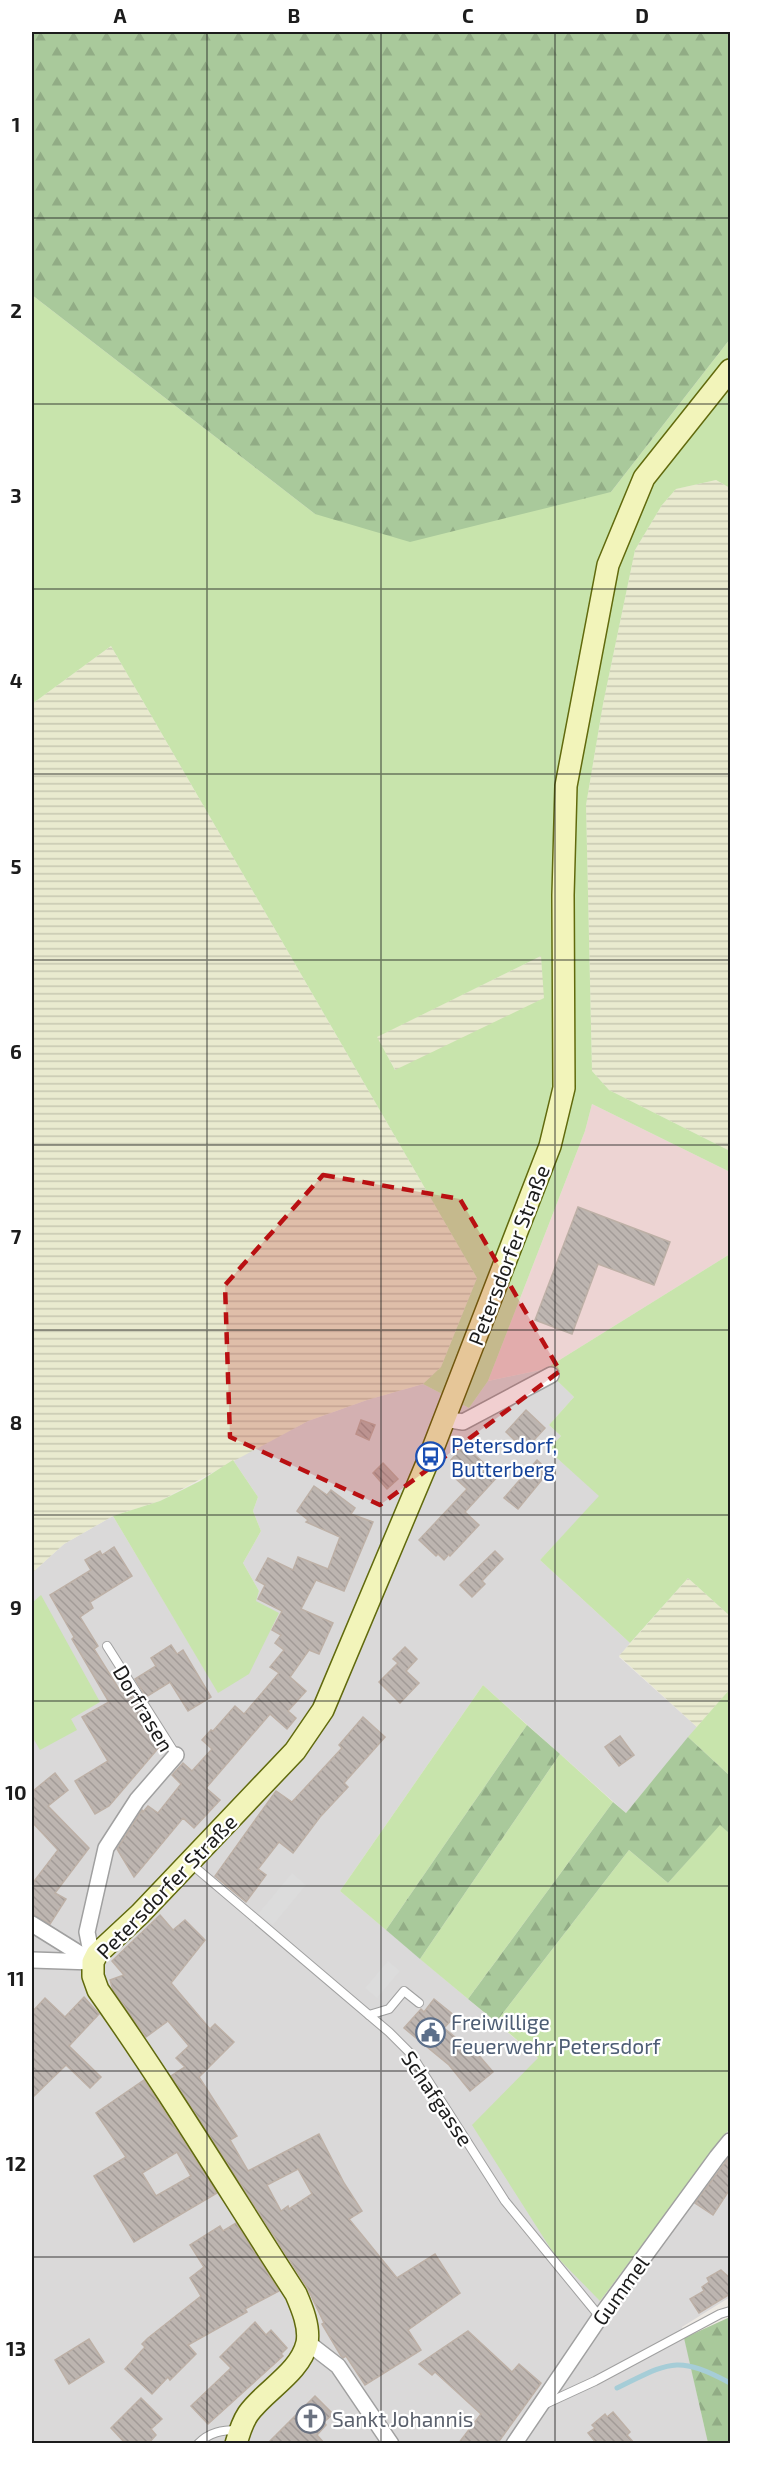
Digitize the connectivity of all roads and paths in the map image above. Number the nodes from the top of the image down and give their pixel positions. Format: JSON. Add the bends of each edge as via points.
{"nodes":[{"id":1,"x":730,"y":370,"type":"edge"},
{"id":2,"x":551,"y":1376,"type":"dead end"},
{"id":3,"x":444,"y":1419,"type":"junction"},
{"id":4,"x":106,"y":1646,"type":"dead end"},
{"id":5,"x":176,"y":1755,"type":"joint"},
{"id":6,"x":189,"y":1862,"type":"junction"},
{"id":7,"x":32,"y":1924,"type":"edge"},
{"id":8,"x":32,"y":1960,"type":"edge"},
{"id":9,"x":93,"y":1962,"type":"junction"},
{"id":10,"x":419,"y":2003,"type":"dead end"},
{"id":11,"x":369,"y":2015,"type":"junction"},
{"id":12,"x":730,"y":2141,"type":"edge"},
{"id":13,"x":730,"y":2311,"type":"edge"},
{"id":14,"x":600,"y":2317,"type":"junction"},
{"id":15,"x":307,"y":2342,"type":"junction"},
{"id":16,"x":542,"y":2406,"type":"junction"},
{"id":17,"x":238,"y":2437,"type":"edge"},
{"id":18,"x":198,"y":2444,"type":"edge"},
{"id":19,"x":391,"y":2444,"type":"edge"},
{"id":20,"x":514,"y":2444,"type":"edge"}],
"edges":[{"from":1,"to":3,"type":"main road","name":"Petersdorfer Straße","via":[[644,478],[608,565],[566,786],[564,1088],[550,1146]]},
{"from":2,"to":3,"type":"street","via":[[463,1422]]},
{"from":3,"to":6,"type":"main road","name":"Petersdorfer Straße","via":[[323,1710],[295,1751]]},
{"from":4,"to":5,"type":"lane","name":"Dorfrasen"},
{"from":5,"to":9,"type":"street","name":"Dorfrasen","via":[[137,1800],[106,1848],[87,1932]]},
{"from":6,"to":9,"type":"main road","name":"Petersdorfer Straße","via":[[103,1947]]},
{"from":6,"to":11,"type":"lane","name":"Schafgasse"},
{"from":7,"to":9,"type":"street"},
{"from":8,"to":9,"type":"street"},
{"from":9,"to":15,"type":"main road","name":"Petersdorfer Straße","via":[[98,1990],[155,2071],[296,2294],[305,2316]]},
{"from":10,"to":11,"type":"lane","via":[[405,1991],[389,2009]]},
{"from":11,"to":14,"type":"lane","name":"Schafgasse","via":[[411,2054],[505,2201]]},
{"from":12,"to":14,"type":"street","name":"Gummel"},
{"from":13,"to":16,"type":"lane"},
{"from":14,"to":16,"type":"street","name":"Gummel"},
{"from":15,"to":17,"type":"main road","via":[[298,2361],[249,2413]]},
{"from":15,"to":19,"type":"street","via":[[338,2366]]},
{"from":16,"to":20,"type":"street","name":"Gummel"},
{"from":17,"to":18,"type":"lane","via":[[221,2430]]}]}
